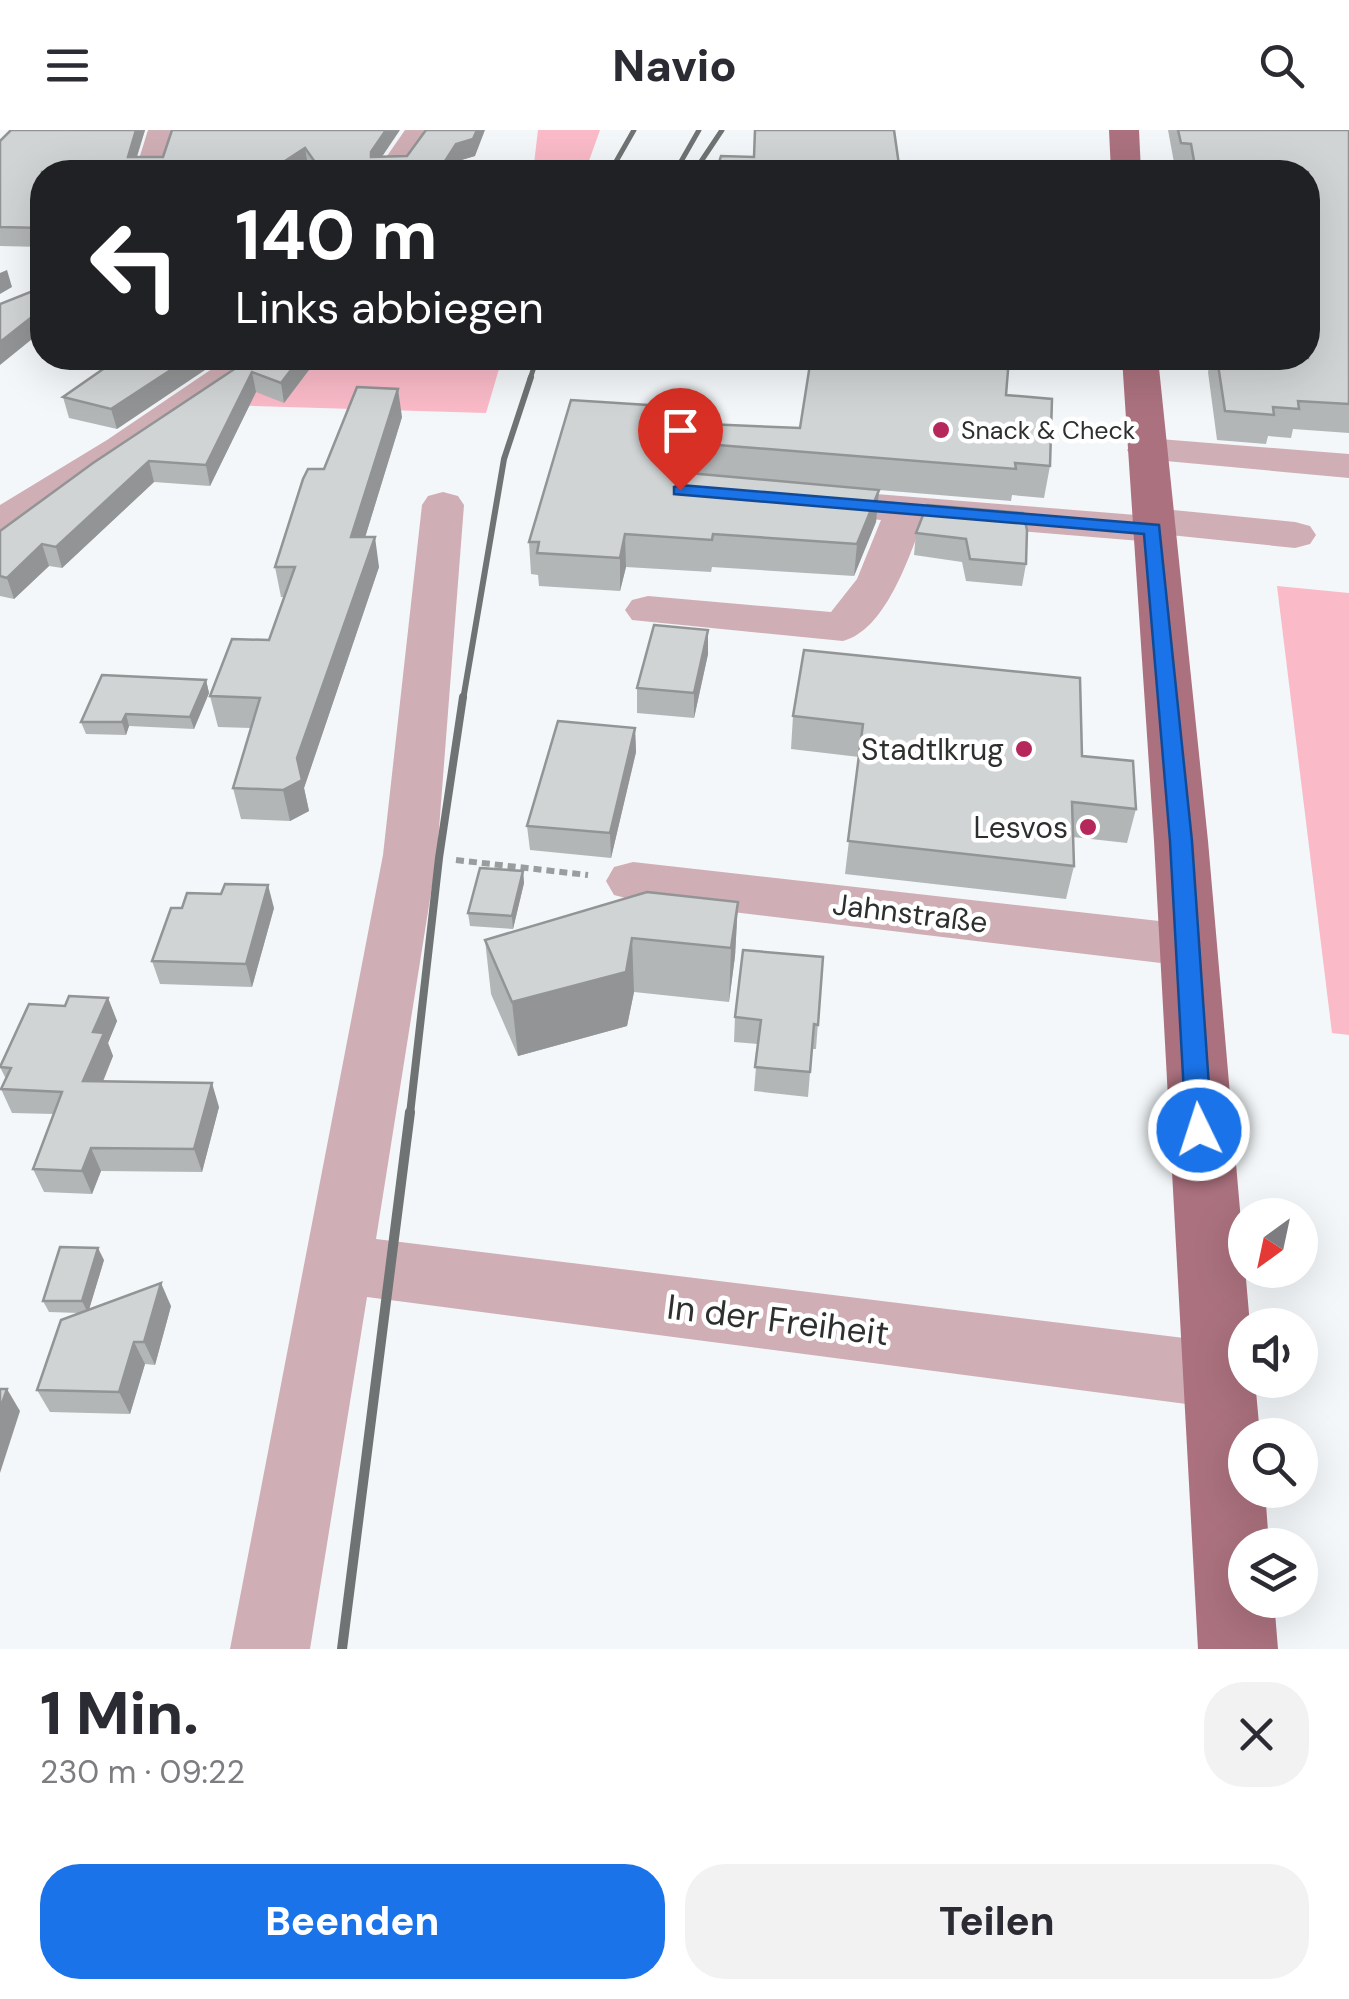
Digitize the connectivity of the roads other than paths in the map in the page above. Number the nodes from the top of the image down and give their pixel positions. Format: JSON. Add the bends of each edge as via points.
{"nodes":[{"id":1,"x":163,"y":130,"type":"edge"},
{"id":2,"x":420,"y":130,"type":"edge"},
{"id":3,"x":1124,"y":130,"type":"edge"},
{"id":4,"x":154,"y":160,"type":"edge"},
{"id":5,"x":400,"y":160,"type":"edge"},
{"id":6,"x":1125,"y":160,"type":"edge"},
{"id":7,"x":234,"y":370,"type":"edge"},
{"id":8,"x":1141,"y":370,"type":"edge"},
{"id":9,"x":1349,"y":466,"type":"edge"},
{"id":10,"x":1150,"y":495,"type":"junction"},
{"id":11,"x":756,"y":497,"type":"edge"},
{"id":12,"x":443,"y":504,"type":"dead end"},
{"id":13,"x":906,"y":509,"type":"junction"},
{"id":14,"x":1294,"y":515,"type":"dead end"},
{"id":15,"x":0,"y":524,"type":"edge"},
{"id":16,"x":648,"y":610,"type":"dead end"},
{"id":17,"x":633,"y":881,"type":"road end"},
{"id":18,"x":1186,"y":945,"type":"junction"},
{"id":19,"x":339,"y":1264,"type":"junction"},
{"id":20,"x":1217,"y":1376,"type":"junction"},
{"id":21,"x":270,"y":1649,"type":"edge"},
{"id":22,"x":1238,"y":1649,"type":"edge"}],
"edges":[{"from":1,"to":4,"type":"street"},
{"from":2,"to":5,"type":"street"},
{"from":3,"to":6,"type":"main road"},
{"from":7,"to":15,"type":"street"},
{"from":8,"to":10,"type":"main road"},
{"from":9,"to":10,"type":"street"},
{"from":10,"to":13,"type":"street"},
{"from":10,"to":14,"type":"street"},
{"from":10,"to":18,"type":"main road"},
{"from":11,"to":13,"type":"street"},
{"from":12,"to":19,"type":"street","via":[[410,855]]},
{"from":13,"to":16,"type":"street","via":[[878,581],[843,627]]},
{"from":17,"to":18,"type":"street","name":"Jahnstraße"},
{"from":18,"to":20,"type":"main road"},
{"from":19,"to":20,"type":"street","name":"In der Freiheit"},
{"from":19,"to":21,"type":"street"},
{"from":20,"to":22,"type":"main road"}]}
